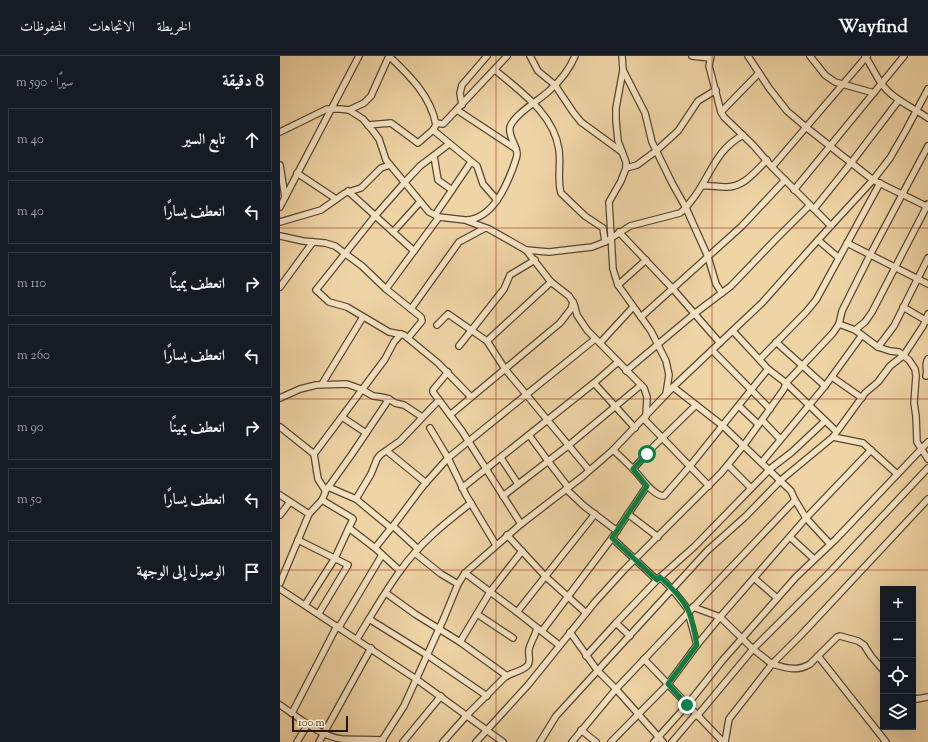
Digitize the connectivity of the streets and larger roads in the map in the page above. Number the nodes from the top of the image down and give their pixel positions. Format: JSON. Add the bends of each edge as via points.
{"nodes":[{"id":1,"x":359,"y":56,"type":"edge"},
{"id":2,"x":389,"y":56,"type":"edge"},
{"id":3,"x":487,"y":56,"type":"edge"},
{"id":4,"x":530,"y":56,"type":"edge"},
{"id":5,"x":575,"y":56,"type":"edge"},
{"id":6,"x":622,"y":56,"type":"edge"},
{"id":7,"x":692,"y":56,"type":"edge"},
{"id":8,"x":748,"y":56,"type":"edge"},
{"id":9,"x":810,"y":56,"type":"edge"},
{"id":10,"x":866,"y":56,"type":"edge"},
{"id":11,"x":904,"y":56,"type":"edge"},
{"id":12,"x":506,"y":57,"type":"edge"},
{"id":13,"x":710,"y":57,"type":"edge"},
{"id":14,"x":495,"y":70,"type":"junction"},
{"id":15,"x":623,"y":70,"type":"junction"},
{"id":16,"x":759,"y":73,"type":"junction"},
{"id":17,"x":881,"y":84,"type":"junction"},
{"id":18,"x":555,"y":85,"type":"junction"},
{"id":19,"x":841,"y":85,"type":"junction"},
{"id":20,"x":928,"y":89,"type":"edge"},
{"id":21,"x":716,"y":90,"type":"junction"},
{"id":22,"x":874,"y":93,"type":"junction"},
{"id":23,"x":899,"y":100,"type":"junction"},
{"id":24,"x":534,"y":103,"type":"junction"},
{"id":25,"x":462,"y":105,"type":"junction"},
{"id":26,"x":332,"y":109,"type":"junction"},
{"id":27,"x":349,"y":110,"type":"junction"},
{"id":28,"x":457,"y":110,"type":"junction"},
{"id":29,"x":917,"y":110,"type":"junction"},
{"id":30,"x":721,"y":112,"type":"junction"},
{"id":31,"x":928,"y":118,"type":"edge"},
{"id":32,"x":436,"y":123,"type":"junction"},
{"id":33,"x":368,"y":125,"type":"junction"},
{"id":34,"x":807,"y":128,"type":"junction"},
{"id":35,"x":433,"y":130,"type":"junction"},
{"id":36,"x":280,"y":132,"type":"edge"},
{"id":37,"x":743,"y":135,"type":"junction"},
{"id":38,"x":449,"y":144,"type":"junction"},
{"id":39,"x":830,"y":145,"type":"junction"},
{"id":40,"x":928,"y":146,"type":"edge"},
{"id":41,"x":516,"y":149,"type":"junction"},
{"id":42,"x":656,"y":151,"type":"junction"},
{"id":43,"x":622,"y":152,"type":"junction"},
{"id":44,"x":434,"y":156,"type":"junction"},
{"id":45,"x":767,"y":160,"type":"junction"},
{"id":46,"x":471,"y":162,"type":"junction"},
{"id":47,"x":851,"y":163,"type":"junction"},
{"id":48,"x":280,"y":165,"type":"edge"},
{"id":49,"x":390,"y":165,"type":"junction"},
{"id":50,"x":626,"y":168,"type":"junction"},
{"id":51,"x":772,"y":168,"type":"junction"},
{"id":52,"x":298,"y":173,"type":"junction"},
{"id":53,"x":785,"y":180,"type":"junction"},
{"id":54,"x":873,"y":180,"type":"junction"},
{"id":55,"x":405,"y":182,"type":"junction"},
{"id":56,"x":880,"y":183,"type":"junction"},
{"id":57,"x":702,"y":186,"type":"junction"},
{"id":58,"x":452,"y":190,"type":"junction"},
{"id":59,"x":794,"y":190,"type":"junction"},
{"id":60,"x":348,"y":192,"type":"junction"},
{"id":61,"x":903,"y":195,"type":"junction"},
{"id":62,"x":285,"y":198,"type":"junction"},
{"id":63,"x":336,"y":199,"type":"junction"},
{"id":64,"x":497,"y":200,"type":"junction"},
{"id":65,"x":420,"y":202,"type":"junction"},
{"id":66,"x":927,"y":206,"type":"edge"},
{"id":67,"x":280,"y":207,"type":"edge"},
{"id":68,"x":812,"y":207,"type":"junction"},
{"id":69,"x":686,"y":208,"type":"junction"},
{"id":70,"x":375,"y":216,"type":"junction"},
{"id":71,"x":437,"y":216,"type":"junction"},
{"id":72,"x":465,"y":220,"type":"junction"},
{"id":73,"x":280,"y":222,"type":"edge"},
{"id":74,"x":831,"y":226,"type":"junction"},
{"id":75,"x":485,"y":228,"type":"junction"},
{"id":76,"x":393,"y":232,"type":"junction"},
{"id":77,"x":619,"y":232,"type":"junction"},
{"id":78,"x":280,"y":236,"type":"edge"},
{"id":79,"x":611,"y":238,"type":"junction"},
{"id":80,"x":818,"y":240,"type":"junction"},
{"id":81,"x":313,"y":242,"type":"junction"},
{"id":82,"x":604,"y":242,"type":"junction"},
{"id":83,"x":848,"y":243,"type":"junction"},
{"id":84,"x":526,"y":250,"type":"junction"},
{"id":85,"x":414,"y":251,"type":"junction"},
{"id":86,"x":345,"y":253,"type":"junction"},
{"id":87,"x":870,"y":255,"type":"junction"},
{"id":88,"x":708,"y":258,"type":"junction"},
{"id":89,"x":839,"y":258,"type":"junction"},
{"id":90,"x":928,"y":258,"type":"edge"},
{"id":91,"x":535,"y":260,"type":"junction"},
{"id":92,"x":646,"y":260,"type":"junction"},
{"id":93,"x":896,"y":267,"type":"junction"},
{"id":94,"x":918,"y":278,"type":"junction"},
{"id":95,"x":551,"y":282,"type":"junction"},
{"id":96,"x":928,"y":284,"type":"edge"},
{"id":97,"x":618,"y":285,"type":"junction"},
{"id":98,"x":280,"y":287,"type":"edge"},
{"id":99,"x":386,"y":289,"type":"junction"},
{"id":100,"x":673,"y":289,"type":"junction"},
{"id":101,"x":722,"y":293,"type":"junction"},
{"id":102,"x":573,"y":302,"type":"junction"},
{"id":103,"x":633,"y":307,"type":"junction"},
{"id":104,"x":903,"y":307,"type":"junction"},
{"id":105,"x":411,"y":309,"type":"junction"},
{"id":106,"x":694,"y":314,"type":"junction"},
{"id":107,"x":928,"y":314,"type":"edge"},
{"id":108,"x":363,"y":317,"type":"junction"},
{"id":109,"x":641,"y":318,"type":"junction"},
{"id":110,"x":927,"y":321,"type":"edge"},
{"id":111,"x":839,"y":324,"type":"junction"},
{"id":112,"x":438,"y":325,"type":"dead end"},
{"id":113,"x":471,"y":330,"type":"junction"},
{"id":114,"x":733,"y":330,"type":"junction"},
{"id":115,"x":854,"y":330,"type":"junction"},
{"id":116,"x":401,"y":334,"type":"junction"},
{"id":117,"x":862,"y":335,"type":"junction"},
{"id":118,"x":408,"y":338,"type":"junction"},
{"id":119,"x":487,"y":341,"type":"junction"},
{"id":120,"x":598,"y":341,"type":"junction"},
{"id":121,"x":776,"y":342,"type":"junction"},
{"id":122,"x":720,"y":343,"type":"junction"},
{"id":123,"x":658,"y":345,"type":"junction"},
{"id":124,"x":459,"y":346,"type":"dead end"},
{"id":125,"x":878,"y":347,"type":"junction"},
{"id":126,"x":712,"y":350,"type":"junction"},
{"id":127,"x":904,"y":355,"type":"junction"},
{"id":128,"x":760,"y":359,"type":"junction"},
{"id":129,"x":928,"y":359,"type":"edge"},
{"id":130,"x":618,"y":362,"type":"junction"},
{"id":131,"x":802,"y":366,"type":"junction"},
{"id":132,"x":505,"y":369,"type":"junction"},
{"id":133,"x":768,"y":369,"type":"junction"},
{"id":134,"x":626,"y":371,"type":"junction"},
{"id":135,"x":448,"y":372,"type":"junction"},
{"id":136,"x":916,"y":372,"type":"junction"},
{"id":137,"x":927,"y":376,"type":"edge"},
{"id":138,"x":832,"y":377,"type":"junction"},
{"id":139,"x":594,"y":383,"type":"junction"},
{"id":140,"x":786,"y":383,"type":"junction"},
{"id":141,"x":322,"y":384,"type":"junction"},
{"id":142,"x":641,"y":385,"type":"junction"},
{"id":143,"x":825,"y":386,"type":"junction"},
{"id":144,"x":673,"y":387,"type":"junction"},
{"id":145,"x":362,"y":389,"type":"junction"},
{"id":146,"x":752,"y":390,"type":"junction"},
{"id":147,"x":527,"y":395,"type":"junction"},
{"id":148,"x":666,"y":395,"type":"junction"},
{"id":149,"x":471,"y":397,"type":"junction"},
{"id":150,"x":280,"y":398,"type":"edge"},
{"id":151,"x":862,"y":398,"type":"junction"},
{"id":152,"x":389,"y":400,"type":"junction"},
{"id":153,"x":439,"y":400,"type":"junction"},
{"id":154,"x":696,"y":405,"type":"junction"},
{"id":155,"x":809,"y":405,"type":"junction"},
{"id":156,"x":615,"y":406,"type":"junction"},
{"id":157,"x":738,"y":406,"type":"junction"},
{"id":158,"x":770,"y":409,"type":"junction"},
{"id":159,"x":450,"y":415,"type":"junction"},
{"id":160,"x":342,"y":417,"type":"junction"},
{"id":161,"x":422,"y":417,"type":"junction"},
{"id":162,"x":645,"y":418,"type":"junction"},
{"id":163,"x":547,"y":420,"type":"junction"},
{"id":164,"x":826,"y":421,"type":"junction"},
{"id":165,"x":760,"y":422,"type":"junction"},
{"id":166,"x":723,"y":426,"type":"junction"},
{"id":167,"x":280,"y":427,"type":"edge"},
{"id":168,"x":430,"y":428,"type":"dead end"},
{"id":169,"x":635,"y":428,"type":"junction"},
{"id":170,"x":366,"y":433,"type":"junction"},
{"id":171,"x":834,"y":434,"type":"junction"},
{"id":172,"x":529,"y":435,"type":"junction"},
{"id":173,"x":663,"y":438,"type":"junction"},
{"id":174,"x":780,"y":439,"type":"junction"},
{"id":175,"x":468,"y":442,"type":"junction"},
{"id":176,"x":928,"y":442,"type":"edge"},
{"id":177,"x":568,"y":445,"type":"junction"},
{"id":178,"x":744,"y":446,"type":"junction"},
{"id":179,"x":613,"y":450,"type":"junction"},
{"id":180,"x":871,"y":450,"type":"junction"},
{"id":181,"x":922,"y":450,"type":"junction"},
{"id":182,"x":387,"y":451,"type":"junction"},
{"id":183,"x":314,"y":454,"type":"junction"},
{"id":184,"x":448,"y":458,"type":"junction"},
{"id":185,"x":501,"y":458,"type":"junction"},
{"id":186,"x":928,"y":459,"type":"edge"},
{"id":187,"x":548,"y":462,"type":"junction"},
{"id":188,"x":762,"y":462,"type":"junction"},
{"id":189,"x":728,"y":465,"type":"junction"},
{"id":190,"x":690,"y":466,"type":"junction"},
{"id":191,"x":928,"y":468,"type":"edge"},
{"id":192,"x":633,"y":469,"type":"junction"},
{"id":193,"x":770,"y":469,"type":"junction"},
{"id":194,"x":486,"y":470,"type":"junction"},
{"id":195,"x":589,"y":470,"type":"junction"},
{"id":196,"x":897,"y":474,"type":"junction"},
{"id":197,"x":781,"y":480,"type":"junction"},
{"id":198,"x":426,"y":483,"type":"junction"},
{"id":199,"x":518,"y":484,"type":"junction"},
{"id":200,"x":647,"y":486,"type":"junction"},
{"id":201,"x":709,"y":486,"type":"junction"},
{"id":202,"x":462,"y":488,"type":"junction"},
{"id":203,"x":567,"y":488,"type":"junction"},
{"id":204,"x":751,"y":488,"type":"junction"},
{"id":205,"x":327,"y":489,"type":"junction"},
{"id":206,"x":280,"y":495,"type":"edge"},
{"id":207,"x":503,"y":496,"type":"junction"},
{"id":208,"x":928,"y":499,"type":"edge"},
{"id":209,"x":322,"y":500,"type":"junction"},
{"id":210,"x":356,"y":500,"type":"junction"},
{"id":211,"x":795,"y":500,"type":"junction"},
{"id":212,"x":290,"y":502,"type":"junction"},
{"id":213,"x":471,"y":503,"type":"junction"},
{"id":214,"x":309,"y":514,"type":"junction"},
{"id":215,"x":595,"y":514,"type":"junction"},
{"id":216,"x":628,"y":514,"type":"junction"},
{"id":217,"x":280,"y":515,"type":"edge"},
{"id":218,"x":806,"y":518,"type":"junction"},
{"id":219,"x":521,"y":524,"type":"junction"},
{"id":220,"x":392,"y":527,"type":"junction"},
{"id":221,"x":349,"y":528,"type":"junction"},
{"id":222,"x":617,"y":531,"type":"junction"},
{"id":223,"x":507,"y":536,"type":"junction"},
{"id":224,"x":790,"y":537,"type":"junction"},
{"id":225,"x":612,"y":538,"type":"junction"},
{"id":226,"x":658,"y":538,"type":"junction"},
{"id":227,"x":298,"y":540,"type":"junction"},
{"id":228,"x":830,"y":544,"type":"junction"},
{"id":229,"x":496,"y":545,"type":"junction"},
{"id":230,"x":375,"y":548,"type":"junction"},
{"id":231,"x":417,"y":551,"type":"junction"},
{"id":232,"x":522,"y":551,"type":"junction"},
{"id":233,"x":382,"y":555,"type":"junction"},
{"id":234,"x":335,"y":558,"type":"junction"},
{"id":235,"x":814,"y":559,"type":"junction"},
{"id":236,"x":634,"y":560,"type":"junction"},
{"id":237,"x":400,"y":571,"type":"junction"},
{"id":238,"x":465,"y":573,"type":"junction"},
{"id":239,"x":546,"y":576,"type":"junction"},
{"id":240,"x":754,"y":578,"type":"junction"},
{"id":241,"x":658,"y":579,"type":"junction"},
{"id":242,"x":280,"y":583,"type":"edge"},
{"id":243,"x":458,"y":584,"type":"junction"},
{"id":244,"x":280,"y":588,"type":"edge"},
{"id":245,"x":672,"y":589,"type":"junction"},
{"id":246,"x":490,"y":592,"type":"junction"},
{"id":247,"x":386,"y":594,"type":"junction"},
{"id":248,"x":567,"y":597,"type":"junction"},
{"id":249,"x":778,"y":598,"type":"junction"},
{"id":250,"x":305,"y":605,"type":"junction"},
{"id":251,"x":693,"y":607,"type":"junction"},
{"id":252,"x":517,"y":612,"type":"junction"},
{"id":253,"x":689,"y":612,"type":"junction"},
{"id":254,"x":586,"y":613,"type":"junction"},
{"id":255,"x":319,"y":614,"type":"junction"},
{"id":256,"x":477,"y":614,"type":"junction"},
{"id":257,"x":720,"y":617,"type":"junction"},
{"id":258,"x":369,"y":620,"type":"junction"},
{"id":259,"x":616,"y":623,"type":"junction"},
{"id":260,"x":338,"y":626,"type":"junction"},
{"id":261,"x":439,"y":629,"type":"junction"},
{"id":262,"x":539,"y":629,"type":"junction"},
{"id":263,"x":570,"y":632,"type":"junction"},
{"id":264,"x":630,"y":636,"type":"junction"},
{"id":265,"x":513,"y":638,"type":"dead end"},
{"id":266,"x":742,"y":638,"type":"junction"},
{"id":267,"x":357,"y":639,"type":"junction"},
{"id":268,"x":460,"y":642,"type":"junction"},
{"id":269,"x":559,"y":645,"type":"junction"},
{"id":270,"x":697,"y":645,"type":"junction"},
{"id":271,"x":371,"y":648,"type":"junction"},
{"id":272,"x":753,"y":650,"type":"junction"},
{"id":273,"x":427,"y":654,"type":"junction"},
{"id":274,"x":586,"y":656,"type":"junction"},
{"id":275,"x":818,"y":656,"type":"junction"},
{"id":276,"x":644,"y":659,"type":"junction"},
{"id":277,"x":772,"y":664,"type":"junction"},
{"id":278,"x":880,"y":666,"type":"edge"},
{"id":279,"x":597,"y":670,"type":"junction"},
{"id":280,"x":507,"y":676,"type":"junction"},
{"id":281,"x":416,"y":679,"type":"junction"},
{"id":282,"x":668,"y":684,"type":"junction"},
{"id":283,"x":616,"y":689,"type":"junction"},
{"id":284,"x":441,"y":696,"type":"junction"},
{"id":285,"x":487,"y":696,"type":"junction"},
{"id":286,"x":928,"y":697,"type":"edge"},
{"id":287,"x":916,"y":700,"type":"edge"},
{"id":288,"x":280,"y":705,"type":"edge"},
{"id":289,"x":687,"y":705,"type":"junction"},
{"id":290,"x":292,"y":713,"type":"junction"},
{"id":291,"x":638,"y":714,"type":"junction"},
{"id":292,"x":467,"y":715,"type":"junction"},
{"id":293,"x":696,"y":715,"type":"junction"},
{"id":294,"x":308,"y":724,"type":"junction"},
{"id":295,"x":487,"y":730,"type":"junction"},
{"id":296,"x":581,"y":730,"type":"junction"},
{"id":297,"x":324,"y":733,"type":"junction"},
{"id":298,"x":658,"y":740,"type":"edge"},
{"id":299,"x":382,"y":741,"type":"edge"},
{"id":300,"x":297,"y":742,"type":"edge"},
{"id":301,"x":319,"y":742,"type":"edge"},
{"id":302,"x":403,"y":742,"type":"edge"},
{"id":303,"x":443,"y":742,"type":"edge"},
{"id":304,"x":476,"y":742,"type":"edge"},
{"id":305,"x":503,"y":742,"type":"edge"},
{"id":306,"x":540,"y":742,"type":"edge"},
{"id":307,"x":572,"y":742,"type":"edge"},
{"id":308,"x":596,"y":742,"type":"edge"},
{"id":309,"x":611,"y":742,"type":"edge"},
{"id":310,"x":672,"y":742,"type":"edge"},
{"id":311,"x":724,"y":742,"type":"edge"},
{"id":312,"x":886,"y":742,"type":"edge"}],
"edges":[{"from":1,"to":26,"type":"street"},
{"from":2,"to":27,"type":"street","via":[[371,96],[364,103]]},
{"from":2,"to":32,"type":"street","via":[[419,87]]},
{"from":3,"to":25,"type":"street","via":[[462,85]]},
{"from":4,"to":18,"type":"street","via":[[538,71]]},
{"from":5,"to":18,"type":"street"},
{"from":6,"to":15,"type":"street"},
{"from":7,"to":13,"type":"street"},
{"from":8,"to":16,"type":"street"},
{"from":9,"to":19,"type":"street","via":[[825,75]]},
{"from":10,"to":17,"type":"street"},
{"from":10,"to":19,"type":"street"},
{"from":11,"to":17,"type":"street"},
{"from":12,"to":14,"type":"street"},
{"from":13,"to":21,"type":"street","via":[[709,66]]},
{"from":14,"to":24,"type":"street"},
{"from":14,"to":25,"type":"street"},
{"from":15,"to":42,"type":"street","via":[[645,113],[650,138]]},
{"from":15,"to":43,"type":"street","via":[[616,113]]},
{"from":16,"to":30,"type":"street"},
{"from":16,"to":34,"type":"street","via":[[787,111]]},
{"from":17,"to":22,"type":"street"},
{"from":17,"to":23,"type":"street"},
{"from":18,"to":24,"type":"street"},
{"from":18,"to":43,"type":"street","via":[[581,122]]},
{"from":19,"to":22,"type":"street"},
{"from":19,"to":34,"type":"street"},
{"from":20,"to":29,"type":"street"},
{"from":21,"to":30,"type":"street"},
{"from":21,"to":42,"type":"street","via":[[698,101],[678,131]]},
{"from":22,"to":39,"type":"street"},
{"from":23,"to":29,"type":"street"},
{"from":23,"to":47,"type":"street"},
{"from":24,"to":41,"type":"street","via":[[524,110],[510,128]]},
{"from":24,"to":82,"type":"street","via":[[556,135],[560,154],[561,193],[586,216],[602,226]]},
{"from":25,"to":28,"type":"street"},
{"from":26,"to":27,"type":"street"},
{"from":26,"to":36,"type":"street","via":[[322,111]]},
{"from":26,"to":52,"type":"street"},
{"from":27,"to":33,"type":"street","via":[[360,116]]},
{"from":28,"to":32,"type":"street","via":[[444,123]]},
{"from":28,"to":41,"type":"street"},
{"from":29,"to":31,"type":"street"},
{"from":29,"to":54,"type":"street","via":[[890,158]]},
{"from":30,"to":37,"type":"street"},
{"from":32,"to":35,"type":"street"},
{"from":33,"to":35,"type":"street","via":[[391,123],[418,143]]},
{"from":33,"to":49,"type":"street","via":[[379,139]]},
{"from":34,"to":39,"type":"street"},
{"from":34,"to":51,"type":"street"},
{"from":35,"to":38,"type":"street"},
{"from":37,"to":45,"type":"street"},
{"from":37,"to":57,"type":"street","via":[[723,150]]},
{"from":38,"to":44,"type":"street"},
{"from":38,"to":46,"type":"street"},
{"from":39,"to":47,"type":"street"},
{"from":39,"to":59,"type":"street"},
{"from":40,"to":61,"type":"street"},
{"from":41,"to":64,"type":"street","via":[[517,156],[508,183]]},
{"from":42,"to":50,"type":"street","via":[[637,166]]},
{"from":42,"to":69,"type":"street"},
{"from":43,"to":50,"type":"street"},
{"from":44,"to":55,"type":"street"},
{"from":44,"to":58,"type":"street","via":[[438,180]]},
{"from":45,"to":51,"type":"street"},
{"from":45,"to":57,"type":"street","via":[[742,184],[726,187]]},
{"from":46,"to":58,"type":"street"},
{"from":46,"to":64,"type":"street","via":[[478,168],[483,184]]},
{"from":47,"to":54,"type":"street"},
{"from":47,"to":68,"type":"street"},
{"from":48,"to":62,"type":"street"},
{"from":49,"to":55,"type":"street"},
{"from":49,"to":60,"type":"street","via":[[381,168],[361,188]]},
{"from":50,"to":79,"type":"street","via":[[609,202]]},
{"from":51,"to":53,"type":"street"},
{"from":52,"to":62,"type":"street"},
{"from":52,"to":63,"type":"street"},
{"from":53,"to":59,"type":"street"},
{"from":53,"to":88,"type":"street"},
{"from":54,"to":56,"type":"street"},
{"from":54,"to":74,"type":"street"},
{"from":55,"to":65,"type":"street"},
{"from":55,"to":70,"type":"street"},
{"from":56,"to":61,"type":"street"},
{"from":56,"to":83,"type":"street"},
{"from":57,"to":69,"type":"street"},
{"from":58,"to":71,"type":"street"},
{"from":59,"to":68,"type":"street"},
{"from":60,"to":63,"type":"street"},
{"from":60,"to":70,"type":"street"},
{"from":61,"to":66,"type":"street"},
{"from":61,"to":87,"type":"street"},
{"from":62,"to":67,"type":"street"},
{"from":63,"to":73,"type":"street","via":[[317,212]]},
{"from":64,"to":72,"type":"street","via":[[478,218]]},
{"from":65,"to":71,"type":"street"},
{"from":65,"to":76,"type":"street"},
{"from":66,"to":93,"type":"street"},
{"from":68,"to":74,"type":"street"},
{"from":68,"to":101,"type":"street"},
{"from":69,"to":77,"type":"street","via":[[676,214],[630,226]]},
{"from":69,"to":88,"type":"street"},
{"from":70,"to":76,"type":"street"},
{"from":70,"to":86,"type":"street"},
{"from":71,"to":72,"type":"street"},
{"from":71,"to":85,"type":"street"},
{"from":72,"to":75,"type":"street"},
{"from":74,"to":80,"type":"street"},
{"from":75,"to":84,"type":"street"},
{"from":75,"to":105,"type":"street","via":[[459,242]]},
{"from":76,"to":85,"type":"street"},
{"from":77,"to":79,"type":"street"},
{"from":77,"to":92,"type":"street"},
{"from":78,"to":81,"type":"street"},
{"from":79,"to":82,"type":"street"},
{"from":79,"to":97,"type":"street","via":[[613,269]]},
{"from":80,"to":89,"type":"street"},
{"from":80,"to":114,"type":"street","via":[[770,294]]},
{"from":81,"to":86,"type":"street","via":[[335,246]]},
{"from":81,"to":98,"type":"street"},
{"from":82,"to":84,"type":"street","via":[[592,247],[549,252]]},
{"from":83,"to":87,"type":"street"},
{"from":83,"to":89,"type":"street"},
{"from":84,"to":91,"type":"street"},
{"from":85,"to":99,"type":"street"},
{"from":86,"to":99,"type":"street"},
{"from":86,"to":108,"type":"street","via":[[316,290],[329,302],[347,307]]},
{"from":87,"to":93,"type":"street"},
{"from":87,"to":111,"type":"street","via":[[842,311]]},
{"from":88,"to":100,"type":"street"},
{"from":88,"to":101,"type":"street","via":[[716,284]]},
{"from":89,"to":121,"type":"street","via":[[811,306]]},
{"from":90,"to":94,"type":"street"},
{"from":91,"to":95,"type":"street"},
{"from":91,"to":113,"type":"street","via":[[512,273],[504,289]]},
{"from":92,"to":97,"type":"street"},
{"from":92,"to":100,"type":"street"},
{"from":93,"to":94,"type":"street"},
{"from":93,"to":115,"type":"street","via":[[869,317]]},
{"from":94,"to":96,"type":"street"},
{"from":94,"to":104,"type":"street"},
{"from":95,"to":102,"type":"street","via":[[568,294]]},
{"from":95,"to":119,"type":"street"},
{"from":97,"to":103,"type":"street"},
{"from":99,"to":105,"type":"street"},
{"from":100,"to":106,"type":"street"},
{"from":100,"to":109,"type":"street"},
{"from":101,"to":106,"type":"street"},
{"from":102,"to":120,"type":"street","via":[[577,315]]},
{"from":102,"to":132,"type":"street","via":[[564,319]]},
{"from":103,"to":109,"type":"street"},
{"from":103,"to":120,"type":"street"},
{"from":104,"to":110,"type":"street"},
{"from":104,"to":125,"type":"street","via":[[894,326]]},
{"from":105,"to":118,"type":"street","via":[[422,319]]},
{"from":106,"to":122,"type":"street"},
{"from":106,"to":123,"type":"street"},
{"from":107,"to":110,"type":"street"},
{"from":108,"to":116,"type":"street","via":[[389,332]]},
{"from":108,"to":141,"type":"street"},
{"from":109,"to":123,"type":"street"},
{"from":110,"to":127,"type":"street"},
{"from":111,"to":115,"type":"street"},
{"from":111,"to":131,"type":"street"},
{"from":112,"to":113,"type":"street","via":[[448,314]]},
{"from":113,"to":119,"type":"street"},
{"from":113,"to":124,"type":"street"},
{"from":114,"to":122,"type":"street"},
{"from":114,"to":128,"type":"street"},
{"from":115,"to":117,"type":"street"},
{"from":116,"to":118,"type":"street"},
{"from":116,"to":145,"type":"street"},
{"from":117,"to":125,"type":"street"},
{"from":117,"to":138,"type":"street"},
{"from":118,"to":135,"type":"street"},
{"from":119,"to":132,"type":"street"},
{"from":120,"to":130,"type":"street"},
{"from":120,"to":147,"type":"street"},
{"from":121,"to":128,"type":"street"},
{"from":121,"to":131,"type":"street"},
{"from":122,"to":126,"type":"street"},
{"from":123,"to":134,"type":"street"},
{"from":123,"to":148,"type":"street","via":[[669,370]]},
{"from":125,"to":127,"type":"street"},
{"from":126,"to":144,"type":"street"},
{"from":126,"to":146,"type":"street"},
{"from":127,"to":136,"type":"street"},
{"from":127,"to":151,"type":"street","via":[[890,366]]},
{"from":128,"to":133,"type":"street"},
{"from":129,"to":137,"type":"street"},
{"from":130,"to":134,"type":"street"},
{"from":130,"to":139,"type":"street"},
{"from":131,"to":140,"type":"street"},
{"from":131,"to":143,"type":"street"},
{"from":132,"to":147,"type":"street"},
{"from":132,"to":149,"type":"street"},
{"from":133,"to":140,"type":"street"},
{"from":133,"to":146,"type":"street"},
{"from":134,"to":142,"type":"street"},
{"from":135,"to":149,"type":"street"},
{"from":135,"to":153,"type":"street","via":[[432,390]]},
{"from":136,"to":137,"type":"street"},
{"from":136,"to":181,"type":"street","via":[[916,434]]},
{"from":138,"to":143,"type":"street"},
{"from":138,"to":151,"type":"street"},
{"from":139,"to":156,"type":"street"},
{"from":139,"to":163,"type":"street"},
{"from":140,"to":155,"type":"street"},
{"from":140,"to":158,"type":"street"},
{"from":141,"to":145,"type":"street","via":[[347,384]]},
{"from":141,"to":150,"type":"street","via":[[300,389]]},
{"from":142,"to":156,"type":"street"},
{"from":142,"to":162,"type":"street","via":[[647,397]]},
{"from":143,"to":155,"type":"street"},
{"from":144,"to":148,"type":"street"},
{"from":144,"to":154,"type":"street"},
{"from":145,"to":152,"type":"street","via":[[373,396]]},
{"from":145,"to":160,"type":"street"},
{"from":146,"to":157,"type":"street"},
{"from":146,"to":158,"type":"street"},
{"from":147,"to":163,"type":"street"},
{"from":147,"to":175,"type":"street"},
{"from":148,"to":162,"type":"street"},
{"from":149,"to":159,"type":"street"},
{"from":151,"to":171,"type":"street"},
{"from":152,"to":161,"type":"street","via":[[404,405]]},
{"from":152,"to":170,"type":"street"},
{"from":153,"to":159,"type":"street"},
{"from":153,"to":161,"type":"street"},
{"from":154,"to":166,"type":"street"},
{"from":154,"to":173,"type":"street"},
{"from":155,"to":164,"type":"street"},
{"from":155,"to":174,"type":"street"},
{"from":156,"to":169,"type":"street"},
{"from":156,"to":177,"type":"street"},
{"from":157,"to":165,"type":"street"},
{"from":157,"to":166,"type":"street"},
{"from":158,"to":165,"type":"street"},
{"from":159,"to":175,"type":"street"},
{"from":160,"to":170,"type":"street"},
{"from":160,"to":183,"type":"street"},
{"from":161,"to":182,"type":"street"},
{"from":162,"to":169,"type":"street"},
{"from":162,"to":173,"type":"street"},
{"from":163,"to":172,"type":"street"},
{"from":163,"to":177,"type":"street"},
{"from":164,"to":171,"type":"street"},
{"from":164,"to":193,"type":"street"},
{"from":165,"to":174,"type":"street"},
{"from":165,"to":178,"type":"street"},
{"from":166,"to":178,"type":"street"},
{"from":166,"to":190,"type":"street"},
{"from":167,"to":183,"type":"street"},
{"from":168,"to":184,"type":"street"},
{"from":169,"to":179,"type":"street"},
{"from":170,"to":205,"type":"street"},
{"from":171,"to":180,"type":"street","via":[[859,441]]},
{"from":171,"to":197,"type":"street"},
{"from":172,"to":185,"type":"street"},
{"from":172,"to":187,"type":"street"},
{"from":173,"to":190,"type":"street"},
{"from":173,"to":192,"type":"street"},
{"from":174,"to":188,"type":"street"},
{"from":175,"to":184,"type":"street"},
{"from":175,"to":194,"type":"street"},
{"from":176,"to":181,"type":"street"},
{"from":177,"to":187,"type":"street"},
{"from":177,"to":195,"type":"street"},
{"from":178,"to":188,"type":"street"},
{"from":178,"to":189,"type":"street"},
{"from":179,"to":192,"type":"street"},
{"from":179,"to":195,"type":"street"},
{"from":180,"to":196,"type":"street"},
{"from":180,"to":218,"type":"street"},
{"from":181,"to":186,"type":"street"},
{"from":181,"to":196,"type":"street"},
{"from":182,"to":198,"type":"street"},
{"from":182,"to":210,"type":"street","via":[[377,459]]},
{"from":183,"to":205,"type":"street","via":[[318,479]]},
{"from":184,"to":198,"type":"street"},
{"from":184,"to":202,"type":"street"},
{"from":185,"to":194,"type":"street"},
{"from":185,"to":199,"type":"street"},
{"from":187,"to":199,"type":"street"},
{"from":187,"to":203,"type":"street"},
{"from":188,"to":193,"type":"street"},
{"from":189,"to":201,"type":"street"},
{"from":189,"to":204,"type":"street"},
{"from":190,"to":200,"type":"street","via":[[664,496]]},
{"from":190,"to":201,"type":"street"},
{"from":191,"to":272,"type":"street"},
{"from":192,"to":200,"type":"street"},
{"from":193,"to":197,"type":"street"},
{"from":193,"to":204,"type":"street"},
{"from":194,"to":202,"type":"street"},
{"from":194,"to":207,"type":"street"},
{"from":195,"to":203,"type":"street"},
{"from":196,"to":228,"type":"street"},
{"from":197,"to":211,"type":"street"},
{"from":197,"to":245,"type":"street","via":[[707,551]]},
{"from":198,"to":220,"type":"street"},
{"from":199,"to":207,"type":"street"},
{"from":200,"to":216,"type":"street"},
{"from":201,"to":226,"type":"street"},
{"from":202,"to":213,"type":"street"},
{"from":203,"to":215,"type":"street"},
{"from":203,"to":219,"type":"street"},
{"from":204,"to":241,"type":"street","via":[[695,546]]},
{"from":205,"to":209,"type":"street"},
{"from":205,"to":210,"type":"street"},
{"from":206,"to":212,"type":"street"},
{"from":207,"to":219,"type":"street"},
{"from":208,"to":277,"type":"street"},
{"from":209,"to":214,"type":"street"},
{"from":209,"to":221,"type":"street","via":[[352,518]]},
{"from":210,"to":220,"type":"street"},
{"from":211,"to":218,"type":"street"},
{"from":211,"to":251,"type":"street"},
{"from":212,"to":214,"type":"street"},
{"from":212,"to":217,"type":"street"},
{"from":213,"to":229,"type":"street"},
{"from":213,"to":231,"type":"street","via":[[435,532]]},
{"from":214,"to":227,"type":"street"},
{"from":215,"to":222,"type":"street"},
{"from":215,"to":239,"type":"street"},
{"from":216,"to":222,"type":"street"},
{"from":216,"to":226,"type":"street"},
{"from":218,"to":224,"type":"street"},
{"from":218,"to":228,"type":"street"},
{"from":219,"to":223,"type":"street"},
{"from":220,"to":230,"type":"street"},
{"from":220,"to":231,"type":"street"},
{"from":221,"to":230,"type":"street"},
{"from":221,"to":234,"type":"street"},
{"from":222,"to":225,"type":"street"},
{"from":223,"to":229,"type":"street"},
{"from":223,"to":232,"type":"street"},
{"from":224,"to":235,"type":"street"},
{"from":224,"to":240,"type":"street"},
{"from":225,"to":236,"type":"street"},
{"from":225,"to":248,"type":"street"},
{"from":226,"to":236,"type":"street"},
{"from":227,"to":234,"type":"street"},
{"from":227,"to":242,"type":"street"},
{"from":228,"to":235,"type":"street"},
{"from":229,"to":238,"type":"street"},
{"from":230,"to":233,"type":"street"},
{"from":231,"to":237,"type":"street"},
{"from":231,"to":243,"type":"street","via":[[441,574]]},
{"from":232,"to":239,"type":"street"},
{"from":232,"to":246,"type":"street"},
{"from":233,"to":237,"type":"street"},
{"from":233,"to":260,"type":"street"},
{"from":234,"to":250,"type":"street"},
{"from":234,"to":255,"type":"street","via":[[348,566]]},
{"from":235,"to":249,"type":"street"},
{"from":236,"to":241,"type":"street"},
{"from":236,"to":254,"type":"street"},
{"from":237,"to":247,"type":"street"},
{"from":238,"to":243,"type":"street"},
{"from":238,"to":246,"type":"street"},
{"from":239,"to":248,"type":"street"},
{"from":239,"to":252,"type":"street"},
{"from":240,"to":249,"type":"street"},
{"from":240,"to":257,"type":"street"},
{"from":241,"to":245,"type":"street"},
{"from":241,"to":259,"type":"street"},
{"from":243,"to":261,"type":"street"},
{"from":244,"to":250,"type":"street"},
{"from":245,"to":253,"type":"street"},
{"from":245,"to":264,"type":"street"},
{"from":246,"to":252,"type":"street"},
{"from":246,"to":256,"type":"street"},
{"from":247,"to":258,"type":"street"},
{"from":247,"to":261,"type":"street"},
{"from":248,"to":254,"type":"street"},
{"from":248,"to":262,"type":"street"},
{"from":249,"to":266,"type":"street"},
{"from":250,"to":255,"type":"street"},
{"from":251,"to":253,"type":"street"},
{"from":251,"to":257,"type":"street"},
{"from":252,"to":262,"type":"street"},
{"from":253,"to":270,"type":"street"},
{"from":253,"to":276,"type":"street"},
{"from":254,"to":263,"type":"street"},
{"from":255,"to":260,"type":"street"},
{"from":256,"to":265,"type":"street"},
{"from":256,"to":268,"type":"street"},
{"from":257,"to":266,"type":"street"},
{"from":257,"to":270,"type":"street"},
{"from":258,"to":267,"type":"street"},
{"from":258,"to":273,"type":"street"},
{"from":259,"to":264,"type":"street"},
{"from":259,"to":274,"type":"street"},
{"from":260,"to":267,"type":"street"},
{"from":260,"to":290,"type":"street"},
{"from":261,"to":268,"type":"street"},
{"from":261,"to":273,"type":"street"},
{"from":262,"to":269,"type":"street"},
{"from":262,"to":280,"type":"street","via":[[530,647],[528,665]]},
{"from":263,"to":269,"type":"street"},
{"from":263,"to":274,"type":"street"},
{"from":264,"to":279,"type":"street"},
{"from":266,"to":272,"type":"street"},
{"from":266,"to":289,"type":"street"},
{"from":267,"to":271,"type":"street"},
{"from":268,"to":280,"type":"street"},
{"from":269,"to":295,"type":"street","via":[[528,685]]},
{"from":270,"to":282,"type":"street"},
{"from":271,"to":281,"type":"street"},
{"from":271,"to":297,"type":"street"},
{"from":272,"to":277,"type":"street"},
{"from":272,"to":293,"type":"street"},
{"from":273,"to":281,"type":"street"},
{"from":273,"to":285,"type":"street"},
{"from":274,"to":279,"type":"street"},
{"from":275,"to":277,"type":"street","via":[[800,669]]},
{"from":275,"to":278,"type":"street","via":[[838,637],[843,636],[864,644]]},
{"from":275,"to":312,"type":"street"},
{"from":276,"to":282,"type":"street"},
{"from":276,"to":283,"type":"street"},
{"from":277,"to":311,"type":"street","via":[[730,719]]},
{"from":279,"to":283,"type":"street"},
{"from":279,"to":306,"type":"street","via":[[556,716]]},
{"from":280,"to":285,"type":"street"},
{"from":281,"to":284,"type":"street"},
{"from":281,"to":299,"type":"street","via":[[404,706]]},
{"from":282,"to":289,"type":"street"},
{"from":282,"to":291,"type":"street"},
{"from":283,"to":291,"type":"street"},
{"from":283,"to":296,"type":"street"},
{"from":284,"to":292,"type":"street"},
{"from":284,"to":302,"type":"street"},
{"from":285,"to":292,"type":"street"},
{"from":286,"to":287,"type":"street"},
{"from":288,"to":290,"type":"street"},
{"from":289,"to":293,"type":"street"},
{"from":289,"to":298,"type":"street"},
{"from":290,"to":294,"type":"street"},
{"from":291,"to":298,"type":"street"},
{"from":291,"to":309,"type":"street"},
{"from":292,"to":295,"type":"street"},
{"from":292,"to":303,"type":"street"},
{"from":293,"to":310,"type":"street"},
{"from":293,"to":311,"type":"street"},
{"from":294,"to":297,"type":"street"},
{"from":294,"to":300,"type":"street"},
{"from":295,"to":304,"type":"street"},
{"from":295,"to":305,"type":"street"},
{"from":296,"to":307,"type":"street"},
{"from":296,"to":308,"type":"street"},
{"from":297,"to":299,"type":"street","via":[[342,739]]},
{"from":297,"to":301,"type":"street"}]}
